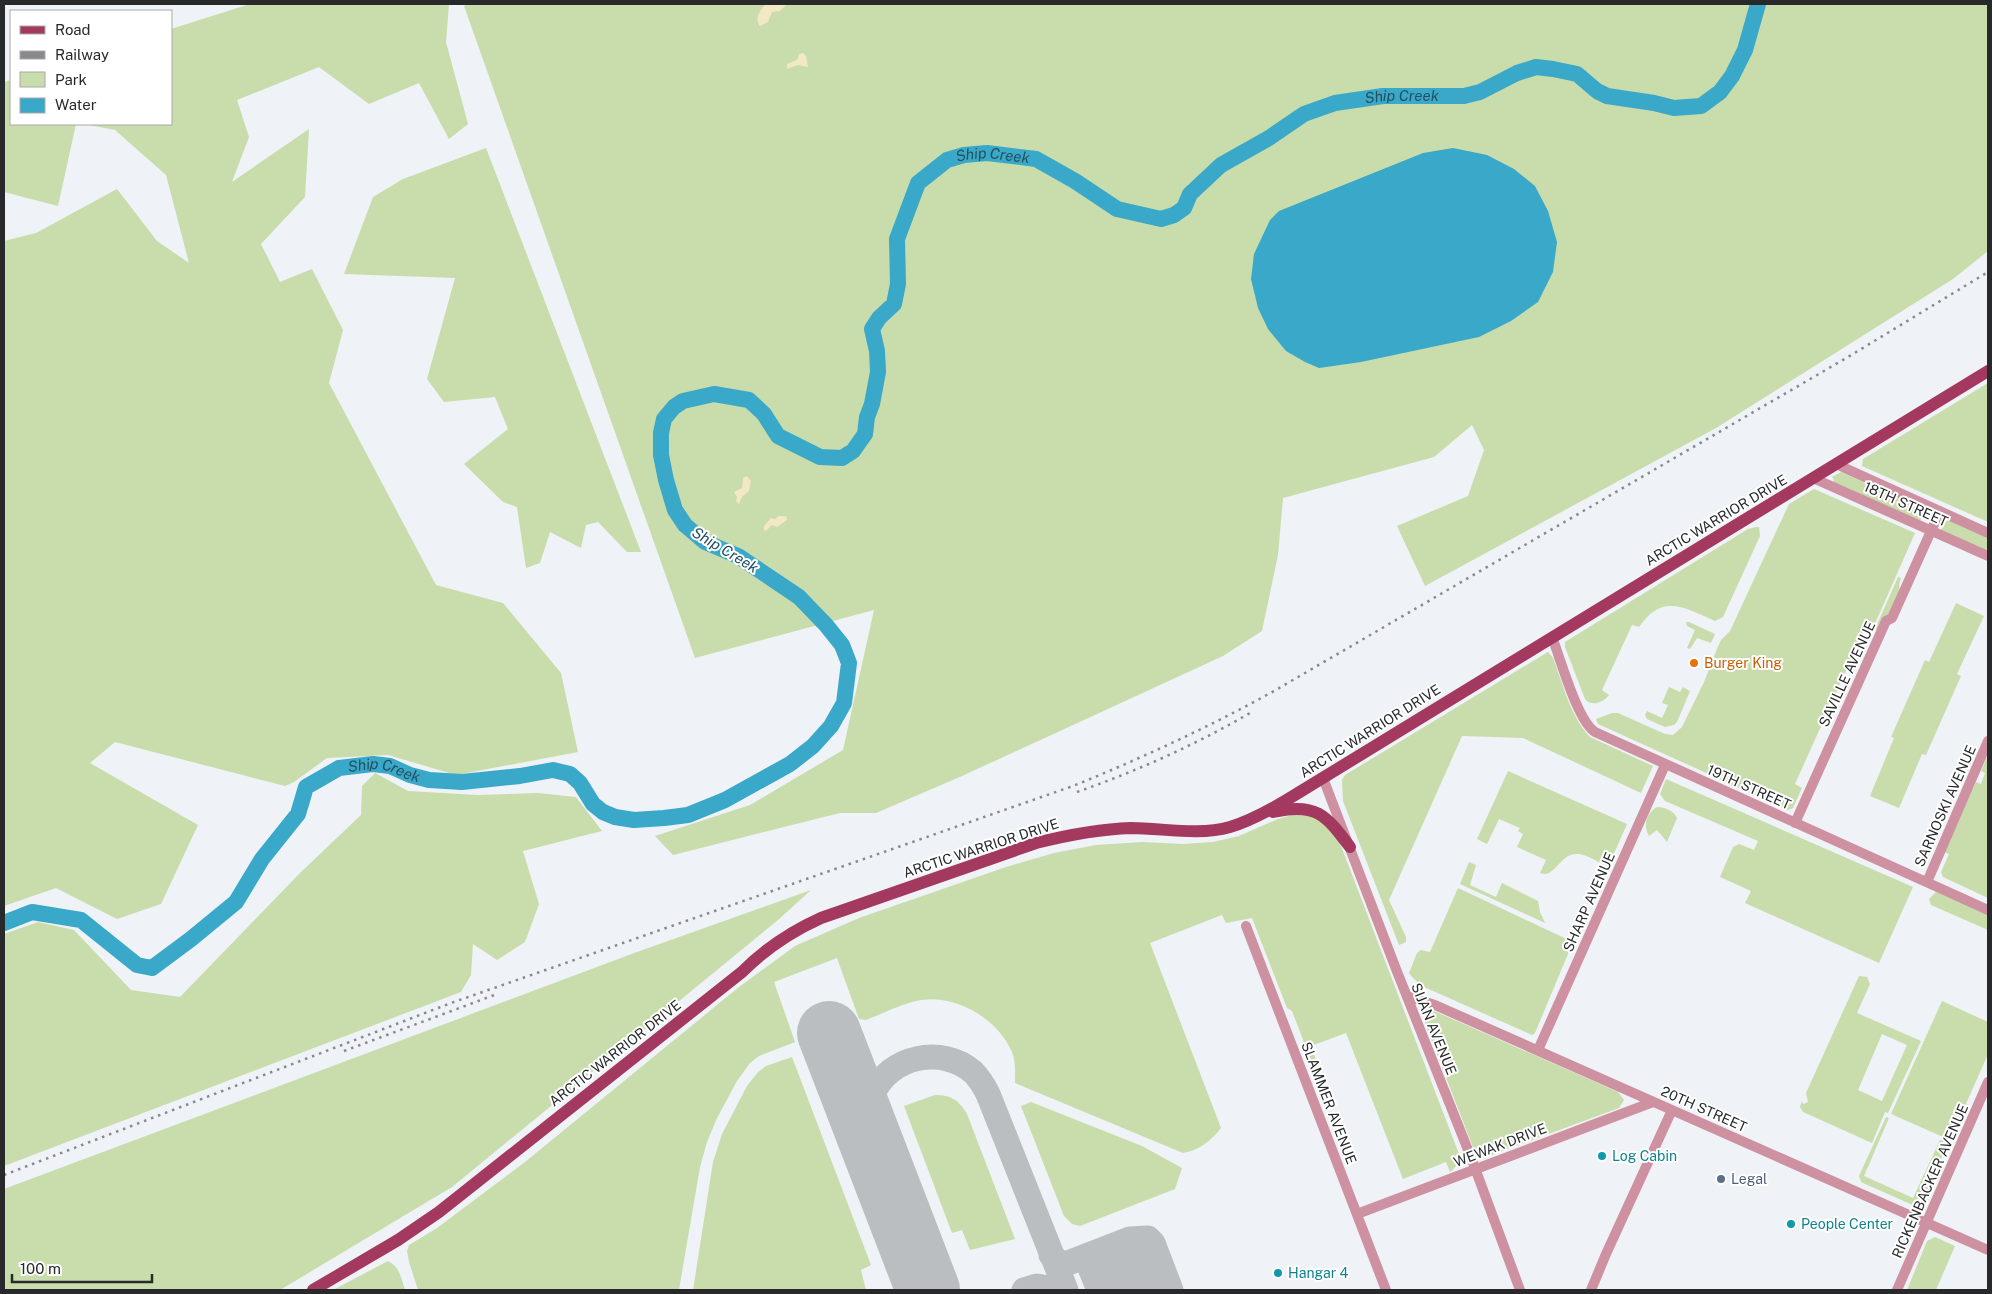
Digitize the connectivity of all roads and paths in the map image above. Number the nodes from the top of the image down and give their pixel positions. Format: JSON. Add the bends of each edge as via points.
{"nodes":[{"id":1,"x":1988,"y":371,"type":"edge"},
{"id":2,"x":1836,"y":464,"type":"junction"},
{"id":3,"x":1813,"y":478,"type":"junction"},
{"id":4,"x":1940,"y":511,"type":"junction"},
{"id":5,"x":1931,"y":530,"type":"junction"},
{"id":6,"x":1988,"y":533,"type":"edge"},
{"id":7,"x":1988,"y":556,"type":"edge"},
{"id":8,"x":1552,"y":637,"type":"junction"},
{"id":9,"x":1988,"y":741,"type":"edge"},
{"id":10,"x":1665,"y":765,"type":"junction"},
{"id":11,"x":1323,"y":778,"type":"junction"},
{"id":12,"x":1256,"y":816,"type":"junction"},
{"id":13,"x":1795,"y":823,"type":"junction"},
{"id":14,"x":1350,"y":847,"type":"junction"},
{"id":15,"x":1926,"y":882,"type":"junction"},
{"id":16,"x":1988,"y":910,"type":"edge"},
{"id":17,"x":1246,"y":926,"type":"dead end"},
{"id":18,"x":1407,"y":996,"type":"junction"},
{"id":19,"x":1538,"y":1050,"type":"junction"},
{"id":20,"x":1988,"y":1082,"type":"edge"},
{"id":21,"x":1653,"y":1102,"type":"junction"},
{"id":22,"x":1672,"y":1110,"type":"junction"},
{"id":23,"x":1475,"y":1170,"type":"junction"},
{"id":24,"x":1357,"y":1214,"type":"junction"},
{"id":25,"x":1926,"y":1224,"type":"junction"},
{"id":26,"x":1988,"y":1250,"type":"edge"},
{"id":27,"x":313,"y":1290,"type":"edge"},
{"id":28,"x":1386,"y":1290,"type":"edge"},
{"id":29,"x":1520,"y":1290,"type":"edge"},
{"id":30,"x":1591,"y":1290,"type":"edge"},
{"id":31,"x":1897,"y":1290,"type":"edge"}],
"edges":[{"from":1,"to":2,"type":"main road","name":"ARCTIC WARRIOR DRIVE"},
{"from":2,"to":3,"type":"main road","name":"ARCTIC WARRIOR DRIVE"},
{"from":2,"to":4,"type":"street","name":"18TH STREET"},
{"from":3,"to":5,"type":"street","name":"18TH STREET"},
{"from":3,"to":8,"type":"main road","name":"ARCTIC WARRIOR DRIVE"},
{"from":4,"to":5,"type":"street","name":"SAVILLE AVENUE"},
{"from":4,"to":6,"type":"street","name":"18TH STREET"},
{"from":5,"to":7,"type":"street","name":"18TH STREET"},
{"from":5,"to":13,"type":"street","name":"SAVILLE AVENUE","via":[[1892,618],[1886,621]]},
{"from":8,"to":10,"type":"street","name":"19TH STREET","via":[[1581,714],[1590,729]]},
{"from":8,"to":11,"type":"main road","name":"ARCTIC WARRIOR DRIVE"},
{"from":9,"to":15,"type":"street","name":"SARNOSKI AVENUE"},
{"from":10,"to":13,"type":"street","name":"19TH STREET"},
{"from":10,"to":19,"type":"street","name":"SHARP AVENUE"},
{"from":11,"to":12,"type":"main road","name":"ARCTIC WARRIOR DRIVE"},
{"from":11,"to":14,"type":"street","name":"SIJAN AVENUE"},
{"from":12,"to":14,"type":"main road","via":[[1302,808],[1319,813],[1331,822]]},
{"from":12,"to":27,"type":"main road","name":"ARCTIC WARRIOR DRIVE","via":[[1206,831],[1123,829],[1054,838],[800,927],[771,946],[439,1212]]},
{"from":13,"to":15,"type":"street","name":"19TH STREET"},
{"from":14,"to":18,"type":"street","name":"SIJAN AVENUE"},
{"from":15,"to":16,"type":"street","name":"19TH STREET"},
{"from":17,"to":24,"type":"street","name":"SLAMMER AVENUE"},
{"from":18,"to":19,"type":"street","name":"20TH STREET","via":[[1436,1005]]},
{"from":18,"to":23,"type":"street","name":"SIJAN AVENUE"},
{"from":19,"to":21,"type":"street","name":"20TH STREET"},
{"from":20,"to":25,"type":"street","name":"RICKENBACKER AVENUE"},
{"from":21,"to":22,"type":"street","name":"20TH STREET"},
{"from":21,"to":23,"type":"street","name":"WEWAK DRIVE"},
{"from":22,"to":25,"type":"street","name":"20TH STREET"},
{"from":22,"to":30,"type":"street"},
{"from":23,"to":24,"type":"street","name":"WEWAK DRIVE"},
{"from":23,"to":29,"type":"street","name":"SIJAN AVENUE"},
{"from":24,"to":28,"type":"street","name":"SLAMMER AVENUE"},
{"from":25,"to":26,"type":"street","name":"20TH STREET"},
{"from":25,"to":31,"type":"street","name":"RICKENBACKER AVENUE"}]}
